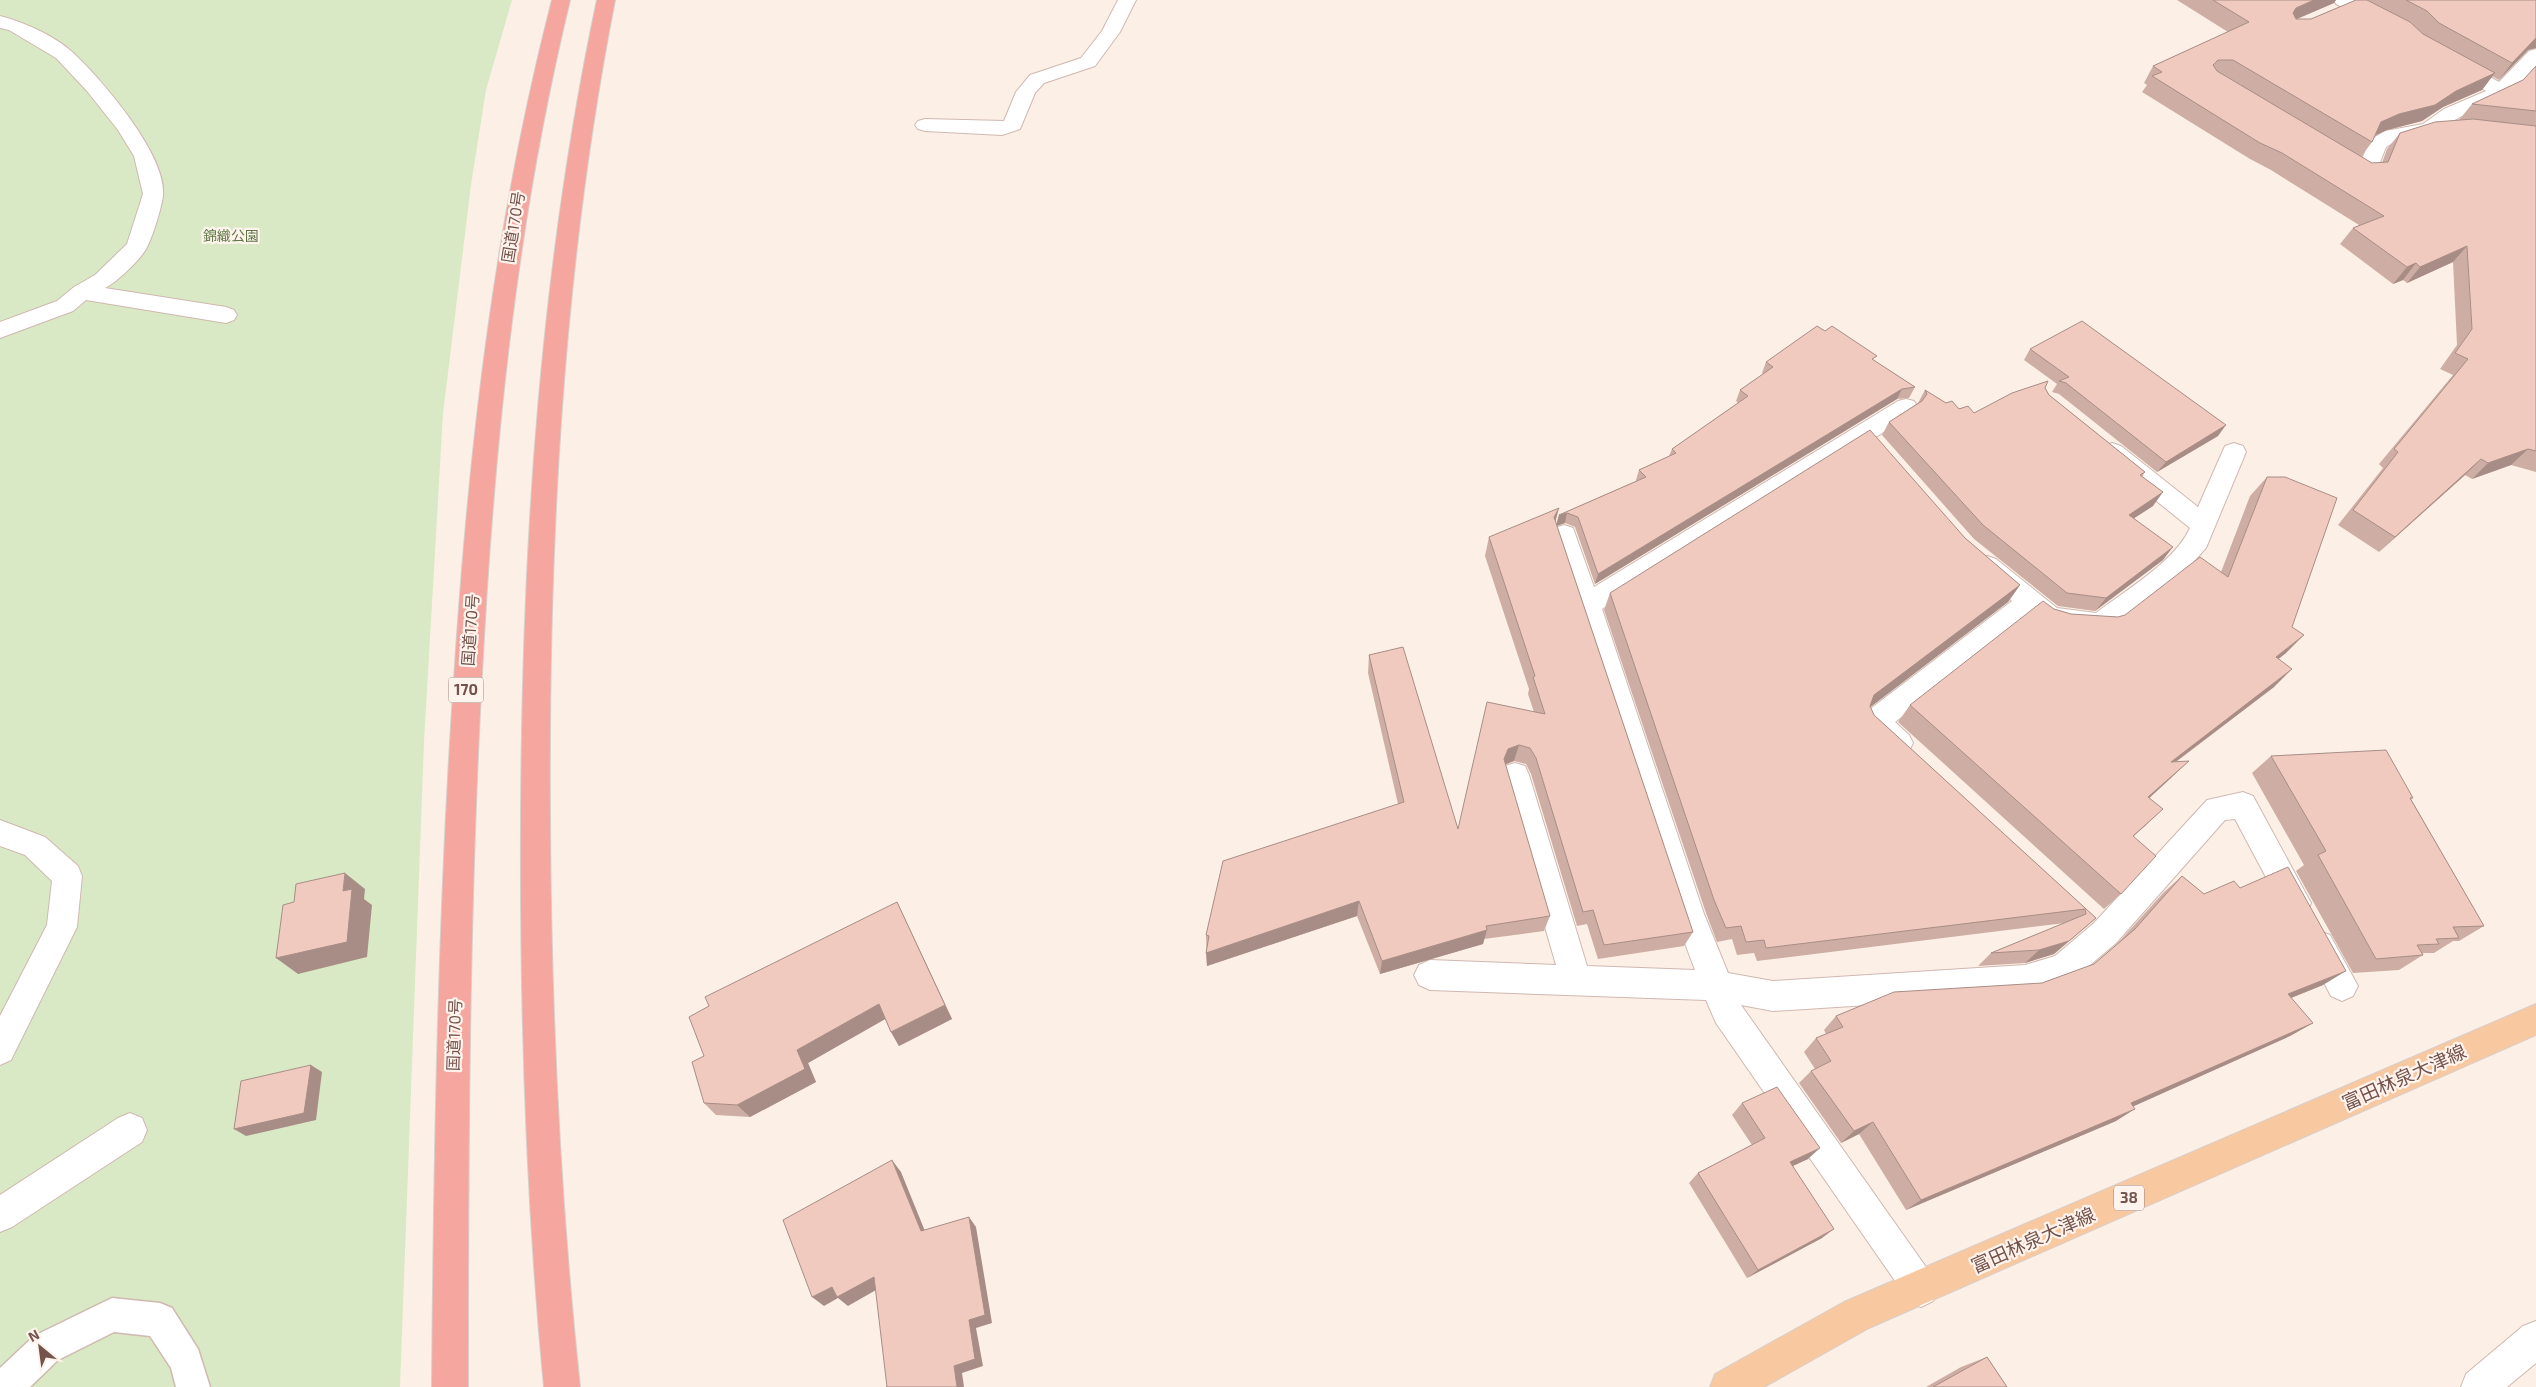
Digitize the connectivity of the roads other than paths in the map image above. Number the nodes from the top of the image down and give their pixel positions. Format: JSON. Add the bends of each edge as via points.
{"nodes":[{"id":1,"x":561,"y":0,"type":"edge"},
{"id":2,"x":606,"y":0,"type":"edge"},
{"id":3,"x":1127,"y":0,"type":"edge"},
{"id":4,"x":2348,"y":2,"type":"edge"},
{"id":5,"x":2327,"y":15,"type":"edge"},
{"id":6,"x":0,"y":22,"type":"edge"},
{"id":7,"x":2399,"y":29,"type":"edge"},
{"id":8,"x":2436,"y":54,"type":"edge"},
{"id":9,"x":2536,"y":55,"type":"edge"},
{"id":10,"x":2501,"y":91,"type":"junction"},
{"id":11,"x":925,"y":125,"type":"dead end"},
{"id":12,"x":2431,"y":127,"type":"junction"},
{"id":13,"x":2458,"y":129,"type":"edge"},
{"id":14,"x":2325,"y":148,"type":"edge"},
{"id":15,"x":82,"y":292,"type":"junction"},
{"id":16,"x":226,"y":315,"type":"dead end"},
{"id":17,"x":0,"y":330,"type":"edge"},
{"id":18,"x":1906,"y":407,"type":"dead end"},
{"id":19,"x":2096,"y":438,"type":"edge"},
{"id":20,"x":2234,"y":452,"type":"dead end"},
{"id":21,"x":2203,"y":525,"type":"junction"},
{"id":22,"x":1564,"y":535,"type":"dead end"},
{"id":23,"x":1971,"y":553,"type":"edge"},
{"id":24,"x":2030,"y":602,"type":"junction"},
{"id":25,"x":1587,"y":606,"type":"junction"},
{"id":26,"x":1918,"y":761,"type":"edge"},
{"id":27,"x":1515,"y":775,"type":"dead end"},
{"id":28,"x":0,"y":833,"type":"edge"},
{"id":29,"x":1430,"y":975,"type":"dead end"},
{"id":30,"x":1576,"y":981,"type":"junction"},
{"id":31,"x":2342,"y":986,"type":"edge"},
{"id":32,"x":1717,"y":987,"type":"junction"},
{"id":33,"x":2536,"y":1019,"type":"edge"},
{"id":34,"x":0,"y":1049,"type":"edge"},
{"id":35,"x":130,"y":1130,"type":"dead end"},
{"id":36,"x":0,"y":1214,"type":"edge"},
{"id":37,"x":1921,"y":1289,"type":"junction"},
{"id":38,"x":2536,"y":1339,"type":"edge"},
{"id":39,"x":5,"y":1387,"type":"edge"},
{"id":40,"x":193,"y":1387,"type":"edge"},
{"id":41,"x":450,"y":1387,"type":"edge"},
{"id":42,"x":562,"y":1387,"type":"edge"},
{"id":43,"x":1728,"y":1387,"type":"edge"},
{"id":44,"x":2479,"y":1387,"type":"edge"}],
"edges":[{"from":1,"to":41,"type":"highway","name":"国道170号","number":"170","via":[[520,178],[498,321],[480,488],[462,770],[452,1102]]},
{"from":2,"to":42,"type":"highway","via":[[578,148],[563,270],[552,370],[538,598],[534,919],[542,1119]]},
{"from":3,"to":11,"type":"street","via":[[1111,32],[1088,62],[1036,79],[1026,92],[1013,125],[1002,129]]},
{"from":4,"to":5,"type":"street"},
{"from":4,"to":7,"type":"street"},
{"from":6,"to":15,"type":"street","via":[[16,26],[63,54],[126,127],[144,156],[153,194],[136,248],[103,280]]},
{"from":8,"to":10,"type":"street"},
{"from":9,"to":10,"type":"street"},
{"from":10,"to":12,"type":"street","via":[[2451,113]]},
{"from":12,"to":13,"type":"street"},
{"from":12,"to":14,"type":"street","via":[[2392,135],[2377,144],[2367,173]]},
{"from":15,"to":16,"type":"street"},
{"from":15,"to":17,"type":"street","via":[[65,306]]},
{"from":18,"to":25,"type":"street","via":[[1870,440],[1637,572]]},
{"from":19,"to":21,"type":"street"},
{"from":20,"to":21,"type":"street"},
{"from":21,"to":24,"type":"street","via":[[2197,541],[2169,572],[2100,624],[2052,618]]},
{"from":22,"to":25,"type":"street"},
{"from":23,"to":24,"type":"street"},
{"from":24,"to":26,"type":"street","via":[[1875,721]]},
{"from":25,"to":32,"type":"street","via":[[1688,914]]},
{"from":27,"to":30,"type":"street"},
{"from":28,"to":34,"type":"street","via":[[35,846],[67,876],[62,927]]},
{"from":29,"to":30,"type":"street"},
{"from":30,"to":32,"type":"street"},
{"from":31,"to":32,"type":"street","via":[[2243,804],[2217,809],[2094,923],[2065,966],[2025,980],[1773,996]]},
{"from":32,"to":37,"type":"street","via":[[1727,1012]]},
{"from":33,"to":37,"type":"main road","name":"富田林泉大津線","number":"38"},
{"from":35,"to":36,"type":"street"},
{"from":37,"to":43,"type":"main road","name":"富田林泉大津線","number":"38","via":[[1857,1315]]},
{"from":38,"to":44,"type":"street"},
{"from":39,"to":40,"type":"lane","via":[[46,1348],[112,1315],[160,1320],[186,1361]]}]}
